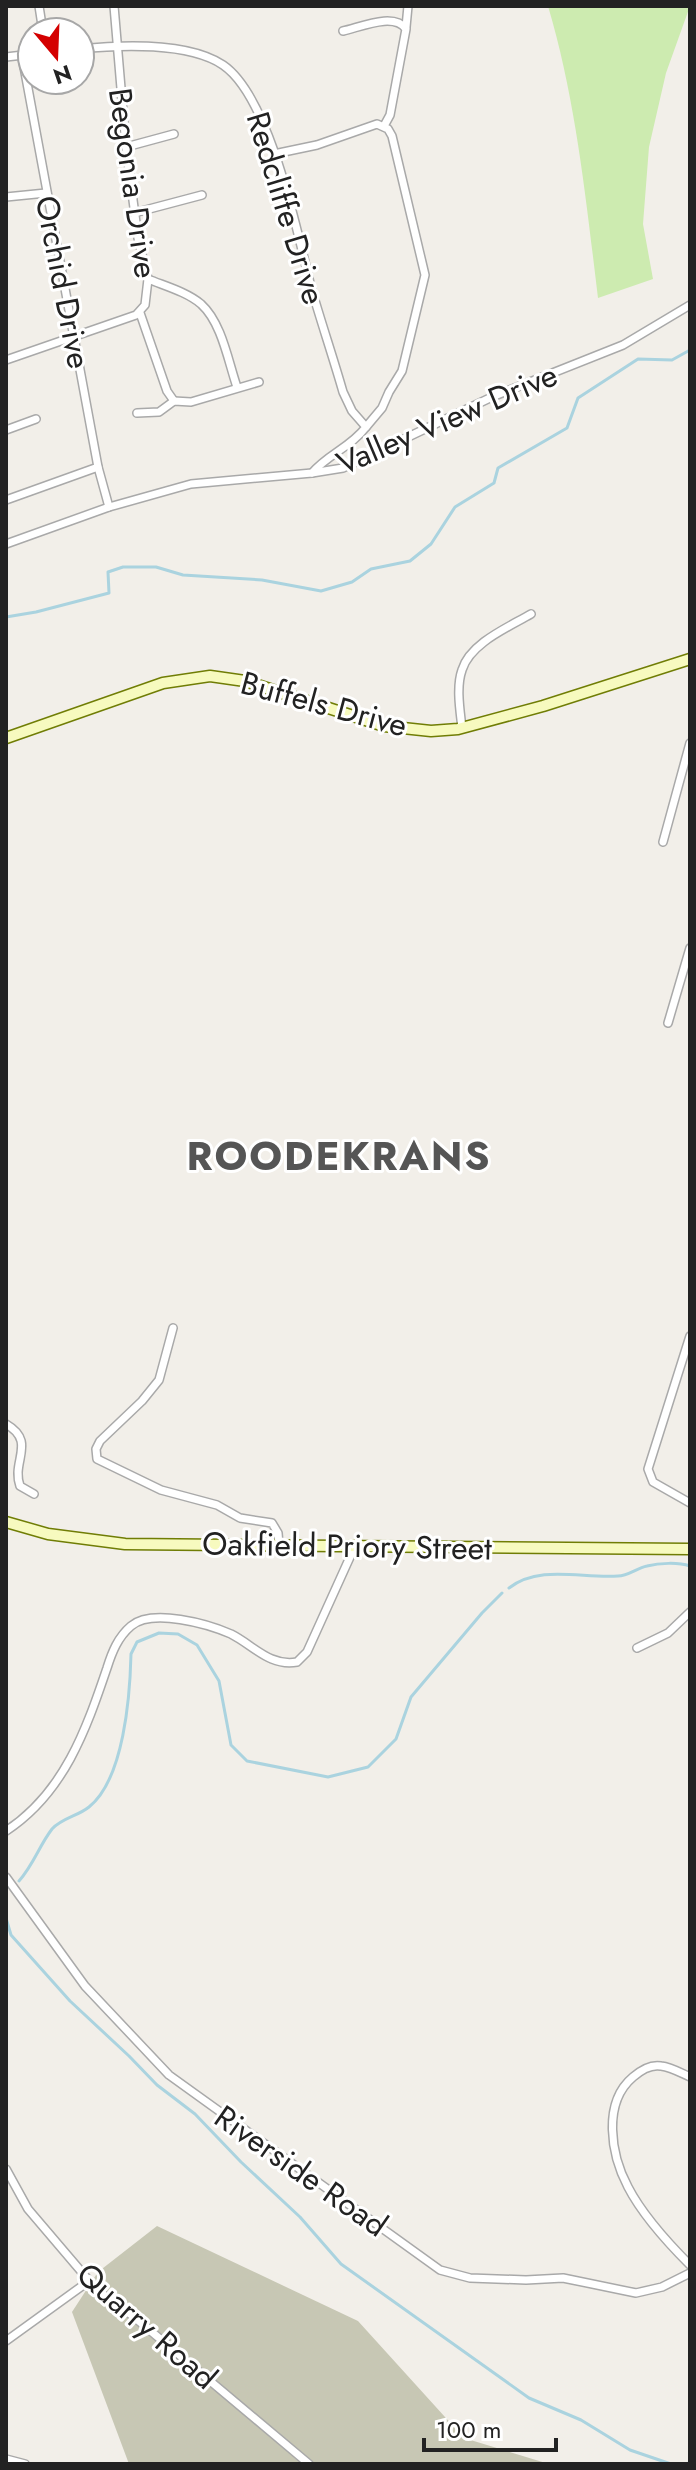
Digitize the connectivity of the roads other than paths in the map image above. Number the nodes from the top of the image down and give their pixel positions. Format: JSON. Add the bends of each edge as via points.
{"nodes":[{"id":1,"x":114,"y":6,"type":"edge"},
{"id":2,"x":408,"y":6,"type":"edge"},
{"id":3,"x":406,"y":29,"type":"junction"},
{"id":4,"x":343,"y":31,"type":"dead end"},
{"id":5,"x":116,"y":45,"type":"junction"},
{"id":6,"x":96,"y":47,"type":"edge"},
{"id":7,"x":29,"y":96,"type":"edge"},
{"id":8,"x":384,"y":126,"type":"junction"},
{"id":9,"x":174,"y":134,"type":"dead end"},
{"id":10,"x":126,"y":147,"type":"junction"},
{"id":11,"x":274,"y":154,"type":"junction"},
{"id":12,"x":46,"y":193,"type":"junction"},
{"id":13,"x":202,"y":195,"type":"dead end"},
{"id":14,"x":6,"y":197,"type":"edge"},
{"id":15,"x":134,"y":213,"type":"junction"},
{"id":16,"x":148,"y":279,"type":"junction"},
{"id":17,"x":690,"y":305,"type":"edge"},
{"id":18,"x":140,"y":313,"type":"junction"},
{"id":19,"x":73,"y":337,"type":"junction"},
{"id":20,"x":6,"y":360,"type":"edge"},
{"id":21,"x":259,"y":382,"type":"dead end"},
{"id":22,"x":237,"y":387,"type":"junction"},
{"id":23,"x":174,"y":401,"type":"junction"},
{"id":24,"x":137,"y":413,"type":"dead end"},
{"id":25,"x":36,"y":419,"type":"dead end"},
{"id":26,"x":366,"y":427,"type":"junction"},
{"id":27,"x":6,"y":430,"type":"edge"},
{"id":28,"x":98,"y":467,"type":"junction"},
{"id":29,"x":312,"y":473,"type":"junction"},
{"id":30,"x":6,"y":500,"type":"edge"},
{"id":31,"x":109,"y":507,"type":"junction"},
{"id":32,"x":6,"y":544,"type":"edge"},
{"id":33,"x":531,"y":614,"type":"dead end"},
{"id":34,"x":690,"y":659,"type":"edge"},
{"id":35,"x":462,"y":728,"type":"junction"},
{"id":36,"x":6,"y":738,"type":"edge"},
{"id":37,"x":690,"y":743,"type":"edge"},
{"id":38,"x":663,"y":842,"type":"dead end"},
{"id":39,"x":690,"y":948,"type":"edge"},
{"id":40,"x":668,"y":1023,"type":"dead end"},
{"id":41,"x":173,"y":1328,"type":"dead end"},
{"id":42,"x":690,"y":1336,"type":"edge"},
{"id":43,"x":6,"y":1424,"type":"edge"},
{"id":44,"x":34,"y":1494,"type":"dead end"},
{"id":45,"x":690,"y":1503,"type":"edge"},
{"id":46,"x":6,"y":1522,"type":"edge"},
{"id":47,"x":279,"y":1545,"type":"junction"},
{"id":48,"x":355,"y":1546,"type":"junction"},
{"id":49,"x":690,"y":1549,"type":"edge"},
{"id":50,"x":690,"y":1612,"type":"edge"},
{"id":51,"x":637,"y":1648,"type":"dead end"},
{"id":52,"x":6,"y":1831,"type":"edge"},
{"id":53,"x":6,"y":1877,"type":"edge"},
{"id":54,"x":690,"y":2077,"type":"edge"},
{"id":55,"x":6,"y":2169,"type":"edge"},
{"id":56,"x":690,"y":2265,"type":"edge"},
{"id":57,"x":687,"y":2275,"type":"edge"},
{"id":58,"x":89,"y":2281,"type":"junction"},
{"id":59,"x":6,"y":2341,"type":"edge"},
{"id":60,"x":6,"y":2459,"type":"edge"},
{"id":61,"x":25,"y":2464,"type":"edge"},
{"id":62,"x":309,"y":2464,"type":"edge"}],
"edges":[{"from":1,"to":5,"type":"street","name":"Begonia Drive"},
{"from":2,"to":3,"type":"street"},
{"from":3,"to":4,"type":"street","via":[[392,20]]},
{"from":3,"to":8,"type":"street"},
{"from":5,"to":6,"type":"street","name":"Redcliffe Drive"},
{"from":5,"to":10,"type":"street","name":"Begonia Drive"},
{"from":5,"to":11,"type":"street","name":"Redcliffe Drive","via":[[205,56],[223,65],[251,97]]},
{"from":7,"to":12,"type":"street","name":"Orchid Drive"},
{"from":8,"to":11,"type":"street","via":[[366,126]]},
{"from":8,"to":26,"type":"street","via":[[392,136],[425,275],[402,371]]},
{"from":9,"to":10,"type":"street"},
{"from":10,"to":15,"type":"street","name":"Begonia Drive"},
{"from":11,"to":26,"type":"street","name":"Redcliffe Drive","via":[[343,392]]},
{"from":12,"to":14,"type":"street"},
{"from":12,"to":19,"type":"street","name":"Orchid Drive"},
{"from":13,"to":15,"type":"street"},
{"from":15,"to":16,"type":"street","name":"Begonia Drive"},
{"from":16,"to":18,"type":"street","name":"Begonia Drive"},
{"from":16,"to":22,"type":"street","via":[[189,296],[208,312]]},
{"from":17,"to":29,"type":"street","name":"Valley View Drive","via":[[623,345],[450,415],[357,463]]},
{"from":18,"to":19,"type":"street","name":"Begonia Drive"},
{"from":18,"to":23,"type":"street"},
{"from":19,"to":20,"type":"street","name":"Begonia Drive"},
{"from":19,"to":28,"type":"street","name":"Orchid Drive"},
{"from":21,"to":22,"type":"street"},
{"from":22,"to":23,"type":"street","via":[[191,402]]},
{"from":23,"to":24,"type":"street","via":[[159,412]]},
{"from":25,"to":27,"type":"street"},
{"from":26,"to":29,"type":"street"},
{"from":28,"to":30,"type":"street"},
{"from":28,"to":31,"type":"street","name":"Orchid Drive"},
{"from":29,"to":31,"type":"street","name":"Valley View Drive","via":[[191,484]]},
{"from":31,"to":32,"type":"street","name":"Valley View Drive"},
{"from":33,"to":35,"type":"street","via":[[478,648],[463,665]]},
{"from":34,"to":35,"type":"street","name":"Buffels Drive"},
{"from":35,"to":36,"type":"street","name":"Buffels Drive","via":[[384,726],[245,681],[210,676],[163,683]]},
{"from":37,"to":38,"type":"street"},
{"from":39,"to":40,"type":"street"},
{"from":41,"to":47,"type":"street","via":[[159,1380],[100,1441],[97,1459],[161,1490],[217,1505],[240,1518],[272,1523]]},
{"from":42,"to":45,"type":"street","via":[[648,1469],[653,1482]]},
{"from":43,"to":44,"type":"street","via":[[17,1432],[23,1447],[20,1486]]},
{"from":46,"to":47,"type":"street","name":"Oakfield Priory Street","via":[[48,1534],[125,1544]]},
{"from":47,"to":48,"type":"street","name":"Oakfield Priory Street"},
{"from":48,"to":49,"type":"street","name":"Oakfield Priory Street"},
{"from":48,"to":52,"type":"street","via":[[307,1652],[297,1662],[269,1659],[231,1635],[188,1621],[145,1619],[131,1625],[113,1650],[73,1757],[34,1808]]},
{"from":50,"to":51,"type":"street","via":[[668,1633]]},
{"from":53,"to":57,"type":"street","name":"Riverside Road","via":[[85,1986],[169,2075],[440,2270],[470,2278],[563,2278],[636,2293]]},
{"from":54,"to":56,"type":"street","via":[[661,2066],[639,2071],[620,2092],[612,2117],[629,2188]]},
{"from":55,"to":58,"type":"street","name":"Quarry Road","via":[[28,2209]]},
{"from":58,"to":59,"type":"street"},
{"from":58,"to":62,"type":"street","name":"Quarry Road"},
{"from":60,"to":61,"type":"street"}]}
